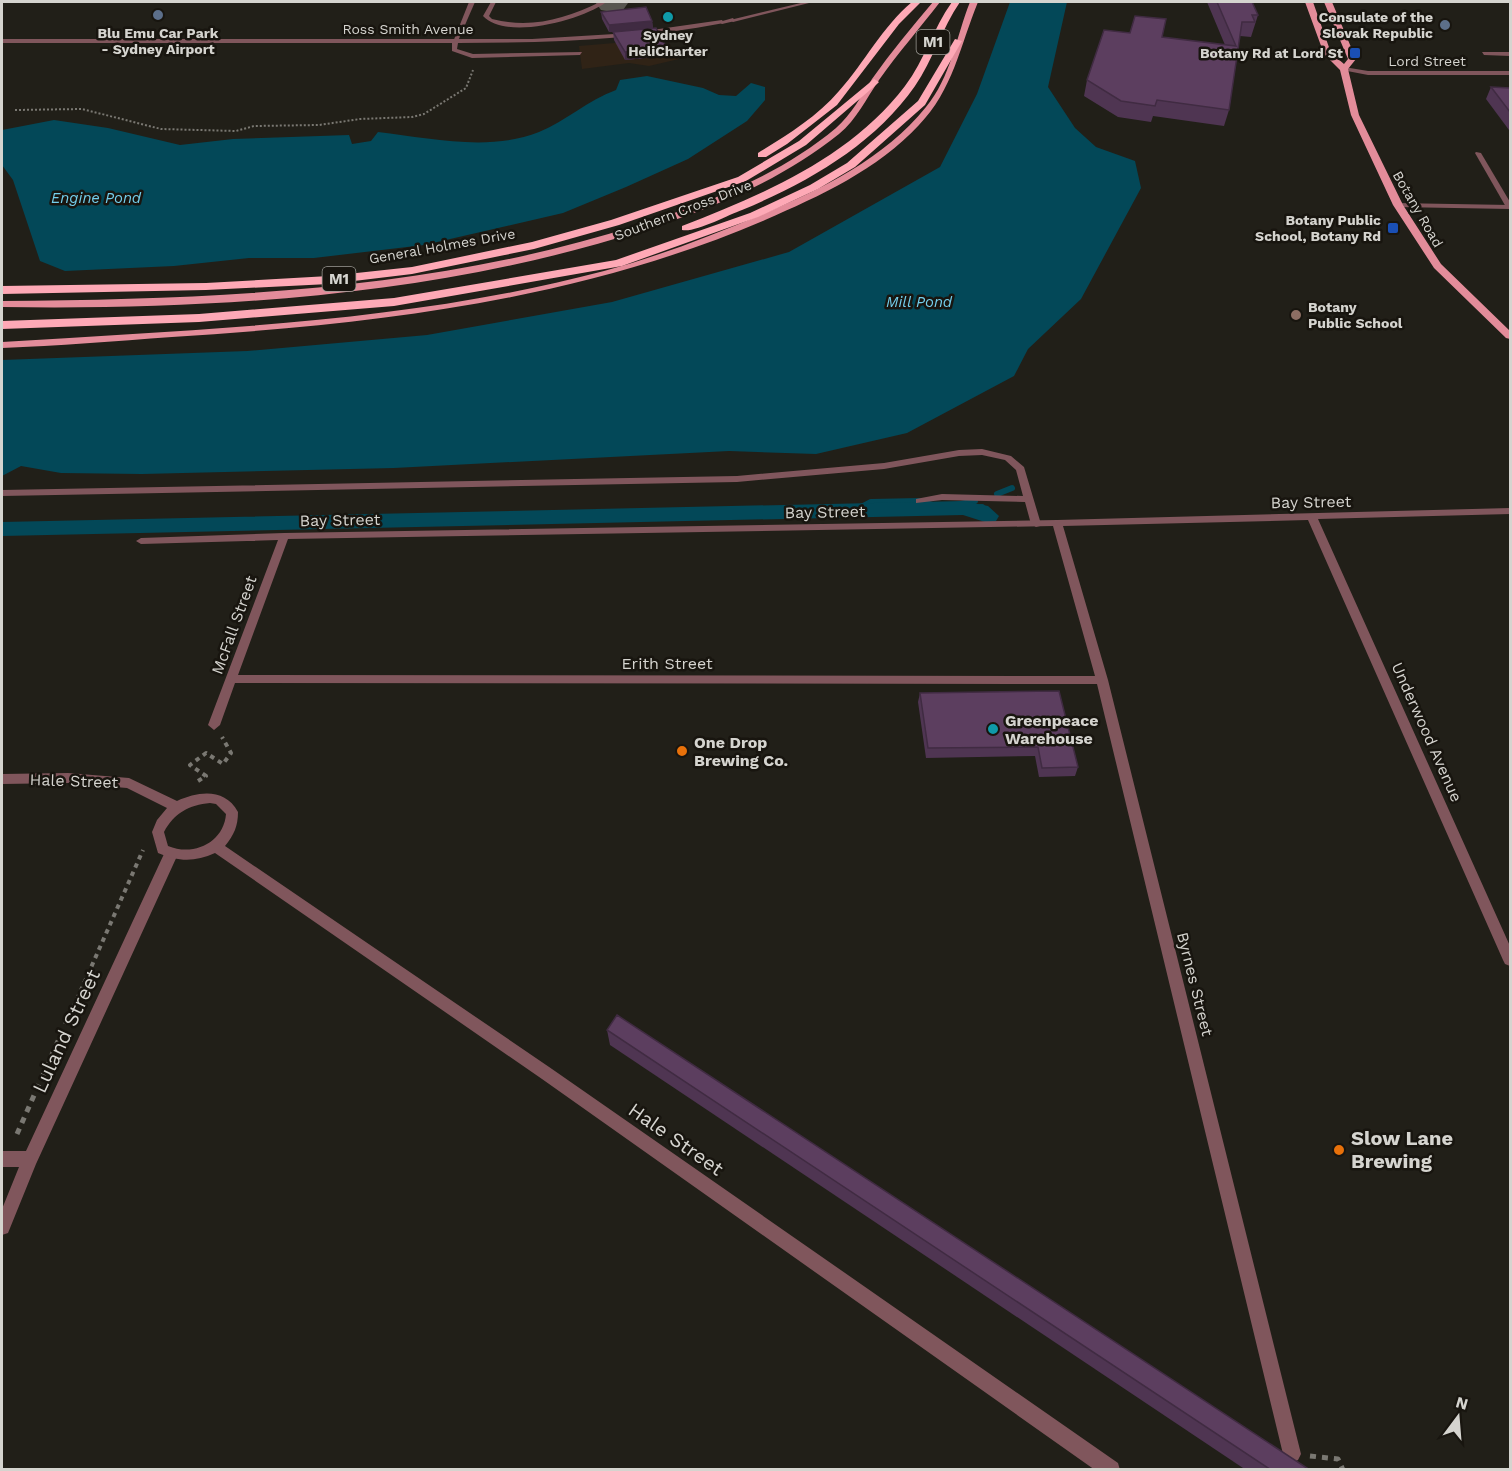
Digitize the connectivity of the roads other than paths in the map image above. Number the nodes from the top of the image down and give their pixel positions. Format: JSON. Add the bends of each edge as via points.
{"nodes":[{"id":1,"x":472,"y":2,"type":"edge"},
{"id":2,"x":493,"y":2,"type":"edge"},
{"id":3,"x":810,"y":2,"type":"edge"},
{"id":4,"x":917,"y":2,"type":"edge"},
{"id":5,"x":936,"y":2,"type":"edge"},
{"id":6,"x":956,"y":2,"type":"edge"},
{"id":7,"x":974,"y":2,"type":"edge"},
{"id":8,"x":1309,"y":2,"type":"edge"},
{"id":9,"x":1328,"y":2,"type":"edge"},
{"id":10,"x":602,"y":3,"type":"dead end"},
{"id":11,"x":2,"y":41,"type":"edge"},
{"id":12,"x":455,"y":41,"type":"junction"},
{"id":13,"x":532,"y":41,"type":"junction"},
{"id":14,"x":958,"y":41,"type":"junction"},
{"id":15,"x":580,"y":53,"type":"dead end"},
{"id":16,"x":1484,"y":54,"type":"dead end"},
{"id":17,"x":1510,"y":54,"type":"edge"},
{"id":18,"x":532,"y":55,"type":"junction"},
{"id":19,"x":1344,"y":69,"type":"junction"},
{"id":20,"x":1510,"y":73,"type":"edge"},
{"id":21,"x":874,"y":82,"type":"junction"},
{"id":22,"x":1478,"y":153,"type":"dead end"},
{"id":23,"x":667,"y":205,"type":"junction"},
{"id":24,"x":1398,"y":205,"type":"junction"},
{"id":25,"x":1510,"y":207,"type":"edge"},
{"id":26,"x":550,"y":274,"type":"junction"},
{"id":27,"x":2,"y":290,"type":"edge"},
{"id":28,"x":2,"y":304,"type":"edge"},
{"id":29,"x":2,"y":325,"type":"edge"},
{"id":30,"x":1510,"y":336,"type":"edge"},
{"id":31,"x":2,"y":345,"type":"edge"},
{"id":32,"x":2,"y":493,"type":"edge"},
{"id":33,"x":1029,"y":499,"type":"junction"},
{"id":34,"x":920,"y":501,"type":"dead end"},
{"id":35,"x":1510,"y":511,"type":"edge"},
{"id":36,"x":1312,"y":517,"type":"junction"},
{"id":37,"x":1036,"y":524,"type":"junction"},
{"id":38,"x":1057,"y":524,"type":"junction"},
{"id":39,"x":284,"y":536,"type":"junction"},
{"id":40,"x":141,"y":541,"type":"dead end"},
{"id":41,"x":232,"y":679,"type":"junction"},
{"id":42,"x":1101,"y":680,"type":"junction"},
{"id":43,"x":214,"y":725,"type":"road end"},
{"id":44,"x":2,"y":778,"type":"edge"},
{"id":45,"x":177,"y":807,"type":"junction"},
{"id":46,"x":215,"y":846,"type":"junction"},
{"id":47,"x":171,"y":854,"type":"junction"},
{"id":48,"x":1510,"y":960,"type":"edge"},
{"id":49,"x":4,"y":1159,"type":"edge"},
{"id":50,"x":30,"y":1159,"type":"junction"},
{"id":51,"x":2,"y":1227,"type":"edge"},
{"id":52,"x":1292,"y":1454,"type":"road end"},
{"id":53,"x":1111,"y":1470,"type":"edge"}],
"edges":[{"from":1,"to":12,"type":"street"},
{"from":2,"to":10,"type":"street","via":[[486,16],[490,20],[522,26],[560,22]]},
{"from":3,"to":13,"type":"street","name":"Ross Smith Avenue","via":[[733,20],[631,35]]},
{"from":4,"to":23,"type":"highway","name":"Southern Cross Drive","number":"M1","via":[[882,39],[841,95],[792,137]]},
{"from":5,"to":21,"type":"main road"},
{"from":6,"to":26,"type":"highway","name":"Southern Cross Drive","number":"M1","via":[[897,104],[837,154],[797,178],[700,223]]},
{"from":7,"to":14,"type":"main road","number":"M1"},
{"from":8,"to":19,"type":"main road","name":"Botany Road","via":[[1328,54]]},
{"from":9,"to":19,"type":"main road","name":"Botany Road","via":[[1352,59]]},
{"from":11,"to":12,"type":"street","name":"Ross Smith Avenue"},
{"from":12,"to":13,"type":"street","name":"Ross Smith Avenue"},
{"from":12,"to":18,"type":"street","via":[[454,50],[472,56]]},
{"from":13,"to":18,"type":"street"},
{"from":14,"to":26,"type":"highway","number":"M1","via":[[922,103],[851,165],[814,187],[754,215],[666,248],[618,262]]},
{"from":14,"to":31,"type":"main road","via":[[954,67],[931,108],[868,164],[771,216],[658,258],[540,291],[347,320]]},
{"from":15,"to":18,"type":"street"},
{"from":16,"to":17,"type":"street"},
{"from":19,"to":20,"type":"street","name":"Lord Street","via":[[1368,73]]},
{"from":19,"to":24,"type":"main road","name":"Botany Road","via":[[1355,115]]},
{"from":21,"to":23,"type":"highway","via":[[797,149],[721,188]]},
{"from":21,"to":28,"type":"main road","via":[[858,112],[798,160],[702,207],[568,251],[442,276],[338,289],[199,299]]},
{"from":22,"to":25,"type":"street"},
{"from":23,"to":27,"type":"highway","name":"General Holmes Drive","number":"M1","via":[[571,236],[382,273],[262,284]]},
{"from":24,"to":25,"type":"street"},
{"from":24,"to":30,"type":"main road","name":"Botany Road","via":[[1437,266]]},
{"from":26,"to":29,"type":"highway","number":"M1","via":[[452,294],[337,308]]},
{"from":32,"to":33,"type":"street","via":[[736,479],[884,466],[982,452],[1008,458],[1021,469]]},
{"from":33,"to":34,"type":"street","via":[[942,497]]},
{"from":33,"to":37,"type":"street"},
{"from":35,"to":36,"type":"street","name":"Bay Street"},
{"from":36,"to":38,"type":"street","name":"Bay Street"},
{"from":36,"to":48,"type":"street","name":"Underwood Avenue"},
{"from":37,"to":38,"type":"street","name":"Bay Street"},
{"from":37,"to":39,"type":"street","name":"Bay Street"},
{"from":38,"to":42,"type":"street","name":"Byrnes Street"},
{"from":39,"to":40,"type":"street","name":"Bay Street"},
{"from":39,"to":41,"type":"street","name":"McFall Street"},
{"from":41,"to":42,"type":"street","name":"Erith Street"},
{"from":41,"to":43,"type":"street","name":"McFall Street"},
{"from":42,"to":52,"type":"street","name":"Byrnes Street"},
{"from":44,"to":45,"type":"street","name":"Hale Street","via":[[129,783]]},
{"from":45,"to":46,"type":"street","via":[[199,798],[228,805],[233,820],[230,830]]},
{"from":45,"to":47,"type":"street","via":[[158,832],[163,849]]},
{"from":46,"to":47,"type":"street","via":[[192,855]]},
{"from":46,"to":53,"type":"street","name":"Hale Street"},
{"from":47,"to":50,"type":"street","name":"Luland Street"},
{"from":49,"to":50,"type":"street"},
{"from":50,"to":51,"type":"street","name":"Luland Street"}]}
